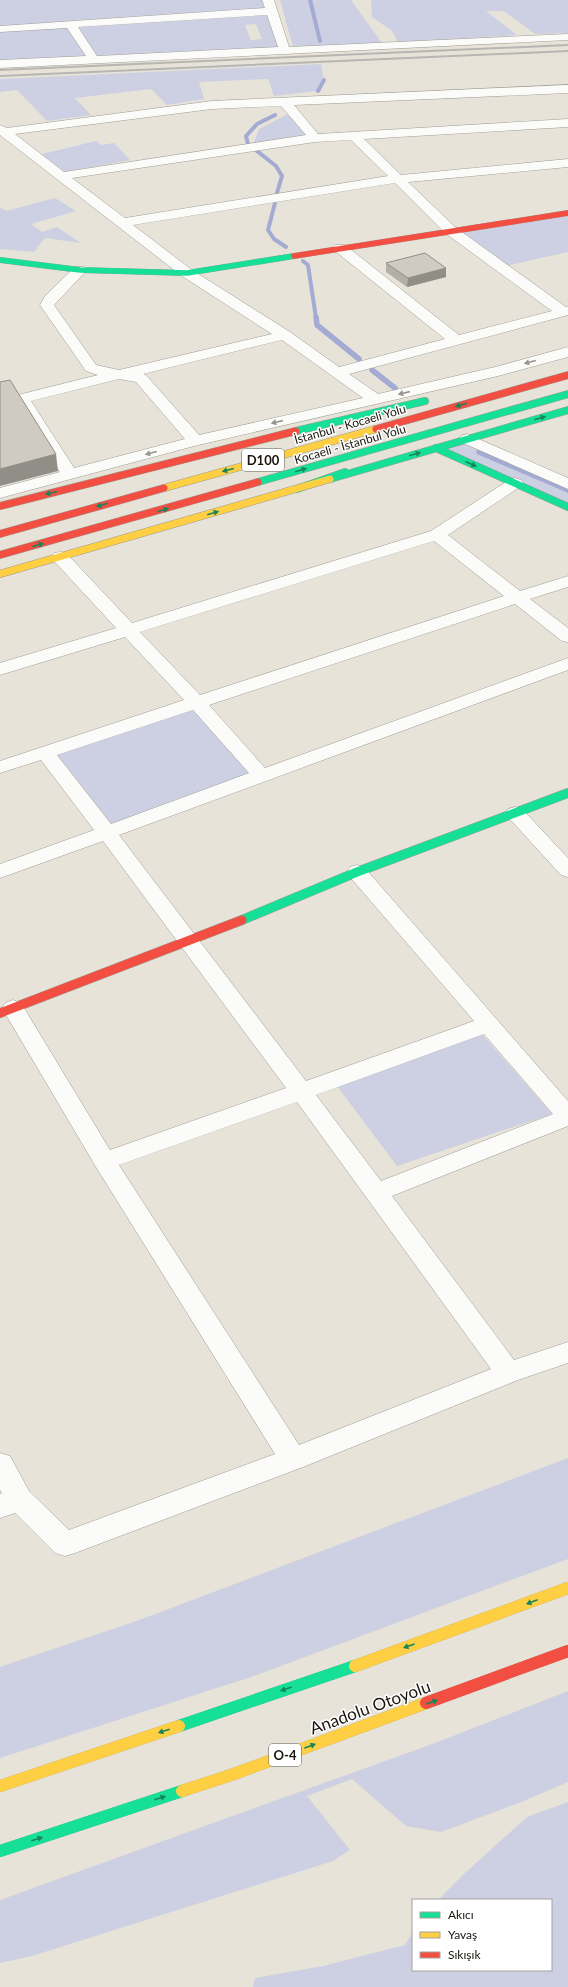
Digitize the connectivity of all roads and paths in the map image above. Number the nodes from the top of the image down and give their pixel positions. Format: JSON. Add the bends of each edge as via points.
{"nodes":[{"id":1,"x":268,"y":0,"type":"edge"},
{"id":2,"x":272,"y":11,"type":"junction"},
{"id":3,"x":71,"y":25,"type":"junction"},
{"id":4,"x":0,"y":30,"type":"edge"},
{"id":5,"x":568,"y":37,"type":"edge"},
{"id":6,"x":285,"y":51,"type":"junction"},
{"id":7,"x":94,"y":60,"type":"junction"},
{"id":8,"x":0,"y":64,"type":"edge"},
{"id":9,"x":568,"y":89,"type":"edge"},
{"id":10,"x":284,"y":102,"type":"junction"},
{"id":11,"x":568,"y":123,"type":"edge"},
{"id":12,"x":2,"y":130,"type":"edge"},
{"id":13,"x":354,"y":136,"type":"junction"},
{"id":14,"x":315,"y":138,"type":"junction"},
{"id":15,"x":568,"y":164,"type":"edge"},
{"id":16,"x":61,"y":176,"type":"junction"},
{"id":17,"x":396,"y":179,"type":"junction"},
{"id":18,"x":567,"y":214,"type":"edge"},
{"id":19,"x":121,"y":223,"type":"junction"},
{"id":20,"x":450,"y":230,"type":"junction"},
{"id":21,"x":340,"y":248,"type":"junction"},
{"id":22,"x":0,"y":260,"type":"edge"},
{"id":23,"x":80,"y":270,"type":"junction"},
{"id":24,"x":187,"y":273,"type":"junction"},
{"id":25,"x":566,"y":312,"type":"edge"},
{"id":26,"x":285,"y":335,"type":"junction"},
{"id":27,"x":456,"y":340,"type":"junction"},
{"id":28,"x":568,"y":352,"type":"edge"},
{"id":29,"x":337,"y":372,"type":"junction"},
{"id":30,"x":122,"y":375,"type":"junction"},
{"id":31,"x":568,"y":375,"type":"edge"},
{"id":32,"x":525,"y":387,"type":"junction"},
{"id":33,"x":568,"y":394,"type":"edge"},
{"id":34,"x":464,"y":395,"type":"dead end"},
{"id":35,"x":434,"y":399,"type":"dead end"},
{"id":36,"x":376,"y":400,"type":"junction"},
{"id":37,"x":568,"y":410,"type":"edge"},
{"id":38,"x":510,"y":411,"type":"junction"},
{"id":39,"x":467,"y":439,"type":"junction"},
{"id":40,"x":195,"y":441,"type":"junction"},
{"id":41,"x":436,"y":448,"type":"junction"},
{"id":42,"x":70,"y":474,"type":"junction"},
{"id":43,"x":515,"y":483,"type":"junction"},
{"id":44,"x":568,"y":484,"type":"edge"},
{"id":45,"x":297,"y":489,"type":"junction"},
{"id":46,"x":0,"y":493,"type":"edge"},
{"id":47,"x":0,"y":506,"type":"edge"},
{"id":48,"x":568,"y":507,"type":"edge"},
{"id":49,"x":0,"y":534,"type":"edge"},
{"id":50,"x":437,"y":535,"type":"junction"},
{"id":51,"x":0,"y":555,"type":"edge"},
{"id":52,"x":60,"y":557,"type":"junction"},
{"id":53,"x":0,"y":574,"type":"edge"},
{"id":54,"x":568,"y":581,"type":"edge"},
{"id":55,"x":519,"y":598,"type":"junction"},
{"id":56,"x":128,"y":630,"type":"junction"},
{"id":57,"x":568,"y":637,"type":"edge"},
{"id":58,"x":568,"y":664,"type":"edge"},
{"id":59,"x":0,"y":669,"type":"edge"},
{"id":60,"x":198,"y":704,"type":"junction"},
{"id":61,"x":46,"y":753,"type":"junction"},
{"id":62,"x":0,"y":767,"type":"edge"},
{"id":63,"x":262,"y":776,"type":"junction"},
{"id":64,"x":568,"y":793,"type":"edge"},
{"id":65,"x":516,"y":814,"type":"junction"},
{"id":66,"x":105,"y":833,"type":"junction"},
{"id":67,"x":568,"y":870,"type":"edge"},
{"id":68,"x":0,"y":871,"type":"edge"},
{"id":69,"x":357,"y":872,"type":"junction"},
{"id":70,"x":190,"y":941,"type":"junction"},
{"id":71,"x":6,"y":1011,"type":"edge"},
{"id":72,"x":488,"y":1024,"type":"junction"},
{"id":73,"x":301,"y":1092,"type":"junction"},
{"id":74,"x":568,"y":1117,"type":"edge"},
{"id":75,"x":104,"y":1161,"type":"junction"},
{"id":76,"x":376,"y":1194,"type":"junction"},
{"id":77,"x":568,"y":1352,"type":"edge"},
{"id":78,"x":509,"y":1373,"type":"junction"},
{"id":79,"x":293,"y":1459,"type":"junction"},
{"id":80,"x":0,"y":1464,"type":"edge"},
{"id":81,"x":10,"y":1502,"type":"edge"},
{"id":82,"x":568,"y":1588,"type":"edge"},
{"id":83,"x":568,"y":1651,"type":"edge"},
{"id":84,"x":0,"y":1786,"type":"edge"},
{"id":85,"x":0,"y":1851,"type":"edge"}],
"edges":[{"from":1,"to":2,"type":"street"},
{"from":2,"to":3,"type":"street"},
{"from":2,"to":6,"type":"street"},
{"from":3,"to":4,"type":"street"},
{"from":3,"to":7,"type":"street"},
{"from":5,"to":6,"type":"street"},
{"from":6,"to":7,"type":"street"},
{"from":7,"to":8,"type":"street"},
{"from":9,"to":10,"type":"street"},
{"from":10,"to":12,"type":"street","via":[[212,105]]},
{"from":10,"to":14,"type":"street"},
{"from":11,"to":13,"type":"street"},
{"from":12,"to":16,"type":"street"},
{"from":13,"to":14,"type":"street"},
{"from":13,"to":17,"type":"street"},
{"from":14,"to":16,"type":"street"},
{"from":15,"to":17,"type":"street"},
{"from":16,"to":19,"type":"street"},
{"from":17,"to":19,"type":"street"},
{"from":17,"to":20,"type":"street"},
{"from":18,"to":20,"type":"main road"},
{"from":19,"to":24,"type":"street"},
{"from":20,"to":21,"type":"main road"},
{"from":20,"to":25,"type":"street"},
{"from":21,"to":24,"type":"main road"},
{"from":21,"to":27,"type":"street"},
{"from":22,"to":23,"type":"main road"},
{"from":23,"to":24,"type":"main road"},
{"from":23,"to":30,"type":"street","via":[[47,305],[91,368]]},
{"from":24,"to":26,"type":"street"},
{"from":25,"to":27,"type":"street"},
{"from":26,"to":29,"type":"street"},
{"from":26,"to":30,"type":"street"},
{"from":27,"to":29,"type":"street"},
{"from":28,"to":36,"type":"street","one_way":true},
{"from":29,"to":36,"type":"street"},
{"from":30,"to":40,"type":"street","via":[[141,378]]},
{"from":30,"to":42,"type":"street","via":[[24,398],[24,403]]},
{"from":31,"to":32,"type":"main road","name":"İstanbul - Kocaeli Yolu","number":"D100"},
{"from":32,"to":34,"type":"main road"},
{"from":32,"to":49,"type":"main road","name":"İstanbul - Kocaeli Yolu","number":"D100","one_way":true},
{"from":33,"to":38,"type":"main road","name":"Kocaeli - İstanbul Yolu","number":"D100"},
{"from":35,"to":47,"type":"main road","one_way":true},
{"from":36,"to":40,"type":"street","one_way":true},
{"from":39,"to":37,"type":"main road","one_way":true},
{"from":38,"to":45,"type":"main road"},
{"from":51,"to":38,"type":"main road","name":"Kocaeli - İstanbul Yolu","number":"D100","one_way":true},
{"from":39,"to":41,"type":"main road"},
{"from":39,"to":44,"type":"street"},
{"from":40,"to":42,"type":"street","one_way":true},
{"from":41,"to":43,"type":"main road","one_way":true},
{"from":45,"to":41,"type":"main road","one_way":true},
{"from":42,"to":46,"type":"street"},
{"from":43,"to":48,"type":"main road"},
{"from":43,"to":50,"type":"street"},
{"from":52,"to":45,"type":"main road","one_way":true},
{"from":50,"to":55,"type":"street"},
{"from":50,"to":56,"type":"street"},
{"from":52,"to":53,"type":"main road"},
{"from":52,"to":56,"type":"street"},
{"from":54,"to":55,"type":"street"},
{"from":55,"to":57,"type":"street"},
{"from":55,"to":60,"type":"street"},
{"from":56,"to":59,"type":"street"},
{"from":56,"to":60,"type":"street"},
{"from":58,"to":63,"type":"street"},
{"from":60,"to":61,"type":"street"},
{"from":60,"to":63,"type":"street"},
{"from":61,"to":62,"type":"street"},
{"from":61,"to":66,"type":"street"},
{"from":63,"to":66,"type":"street"},
{"from":64,"to":65,"type":"main road"},
{"from":65,"to":67,"type":"street"},
{"from":65,"to":69,"type":"main road"},
{"from":66,"to":68,"type":"street"},
{"from":66,"to":70,"type":"street"},
{"from":69,"to":70,"type":"main road"},
{"from":69,"to":72,"type":"street"},
{"from":70,"to":71,"type":"main road"},
{"from":70,"to":73,"type":"street"},
{"from":71,"to":75,"type":"street"},
{"from":72,"to":73,"type":"street"},
{"from":72,"to":74,"type":"street"},
{"from":73,"to":75,"type":"street"},
{"from":73,"to":76,"type":"street"},
{"from":74,"to":76,"type":"street"},
{"from":75,"to":79,"type":"street"},
{"from":76,"to":78,"type":"street"},
{"from":77,"to":78,"type":"street"},
{"from":78,"to":79,"type":"street"},
{"from":79,"to":81,"type":"street","via":[[65,1544]]},
{"from":80,"to":81,"type":"street"},
{"from":82,"to":84,"type":"main road","one_way":true,"via":[[501,1614],[189,1723]]},
{"from":85,"to":83,"type":"main road","name":"Anadolu Otoyolu","number":"O-4","one_way":true,"via":[[234,1774]]}]}
